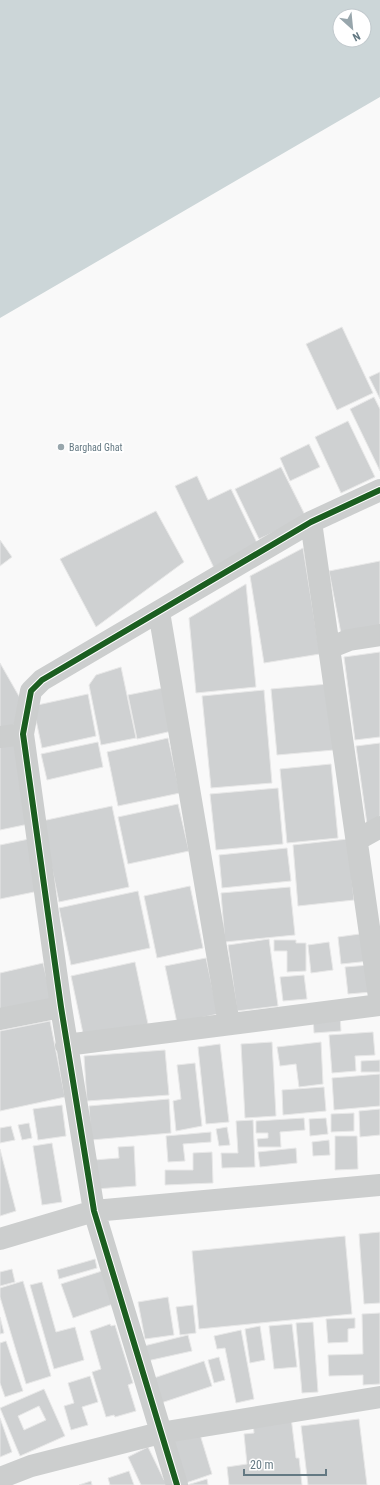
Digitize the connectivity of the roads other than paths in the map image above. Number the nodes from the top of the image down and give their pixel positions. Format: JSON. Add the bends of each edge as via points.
{"nodes":[{"id":1,"x":380,"y":490,"type":"edge"},
{"id":2,"x":311,"y":522,"type":"junction"},
{"id":3,"x":159,"y":612,"type":"junction"},
{"id":4,"x":380,"y":635,"type":"edge"},
{"id":5,"x":329,"y":648,"type":"junction"},
{"id":6,"x":23,"y":734,"type":"junction"},
{"id":7,"x":0,"y":738,"type":"edge"},
{"id":8,"x":380,"y":827,"type":"edge"},
{"id":9,"x":357,"y":840,"type":"junction"},
{"id":10,"x":380,"y":1004,"type":"edge"},
{"id":11,"x":61,"y":1007,"type":"junction"},
{"id":12,"x":0,"y":1019,"type":"edge"},
{"id":13,"x":229,"y":1024,"type":"junction"},
{"id":14,"x":66,"y":1044,"type":"junction"},
{"id":15,"x":380,"y":1185,"type":"edge"},
{"id":16,"x":94,"y":1210,"type":"junction"},
{"id":17,"x":0,"y":1239,"type":"edge"},
{"id":18,"x":380,"y":1397,"type":"edge"},
{"id":19,"x":160,"y":1433,"type":"junction"},
{"id":20,"x":0,"y":1478,"type":"edge"},
{"id":21,"x":177,"y":1485,"type":"edge"}],
"edges":[{"from":1,"to":2,"type":"street"},
{"from":2,"to":3,"type":"street"},
{"from":2,"to":5,"type":"street"},
{"from":3,"to":6,"type":"street","via":[[42,680],[31,691]]},
{"from":3,"to":13,"type":"street"},
{"from":4,"to":5,"type":"street","via":[[349,640]]},
{"from":5,"to":9,"type":"street"},
{"from":6,"to":7,"type":"street"},
{"from":6,"to":11,"type":"street"},
{"from":8,"to":9,"type":"street"},
{"from":9,"to":10,"type":"street"},
{"from":10,"to":13,"type":"street"},
{"from":11,"to":12,"type":"street"},
{"from":11,"to":14,"type":"street"},
{"from":13,"to":14,"type":"street"},
{"from":14,"to":16,"type":"street"},
{"from":15,"to":16,"type":"street"},
{"from":16,"to":17,"type":"street"},
{"from":16,"to":19,"type":"street"},
{"from":18,"to":19,"type":"street"},
{"from":19,"to":20,"type":"street","via":[[31,1466]]},
{"from":19,"to":21,"type":"street"}]}
